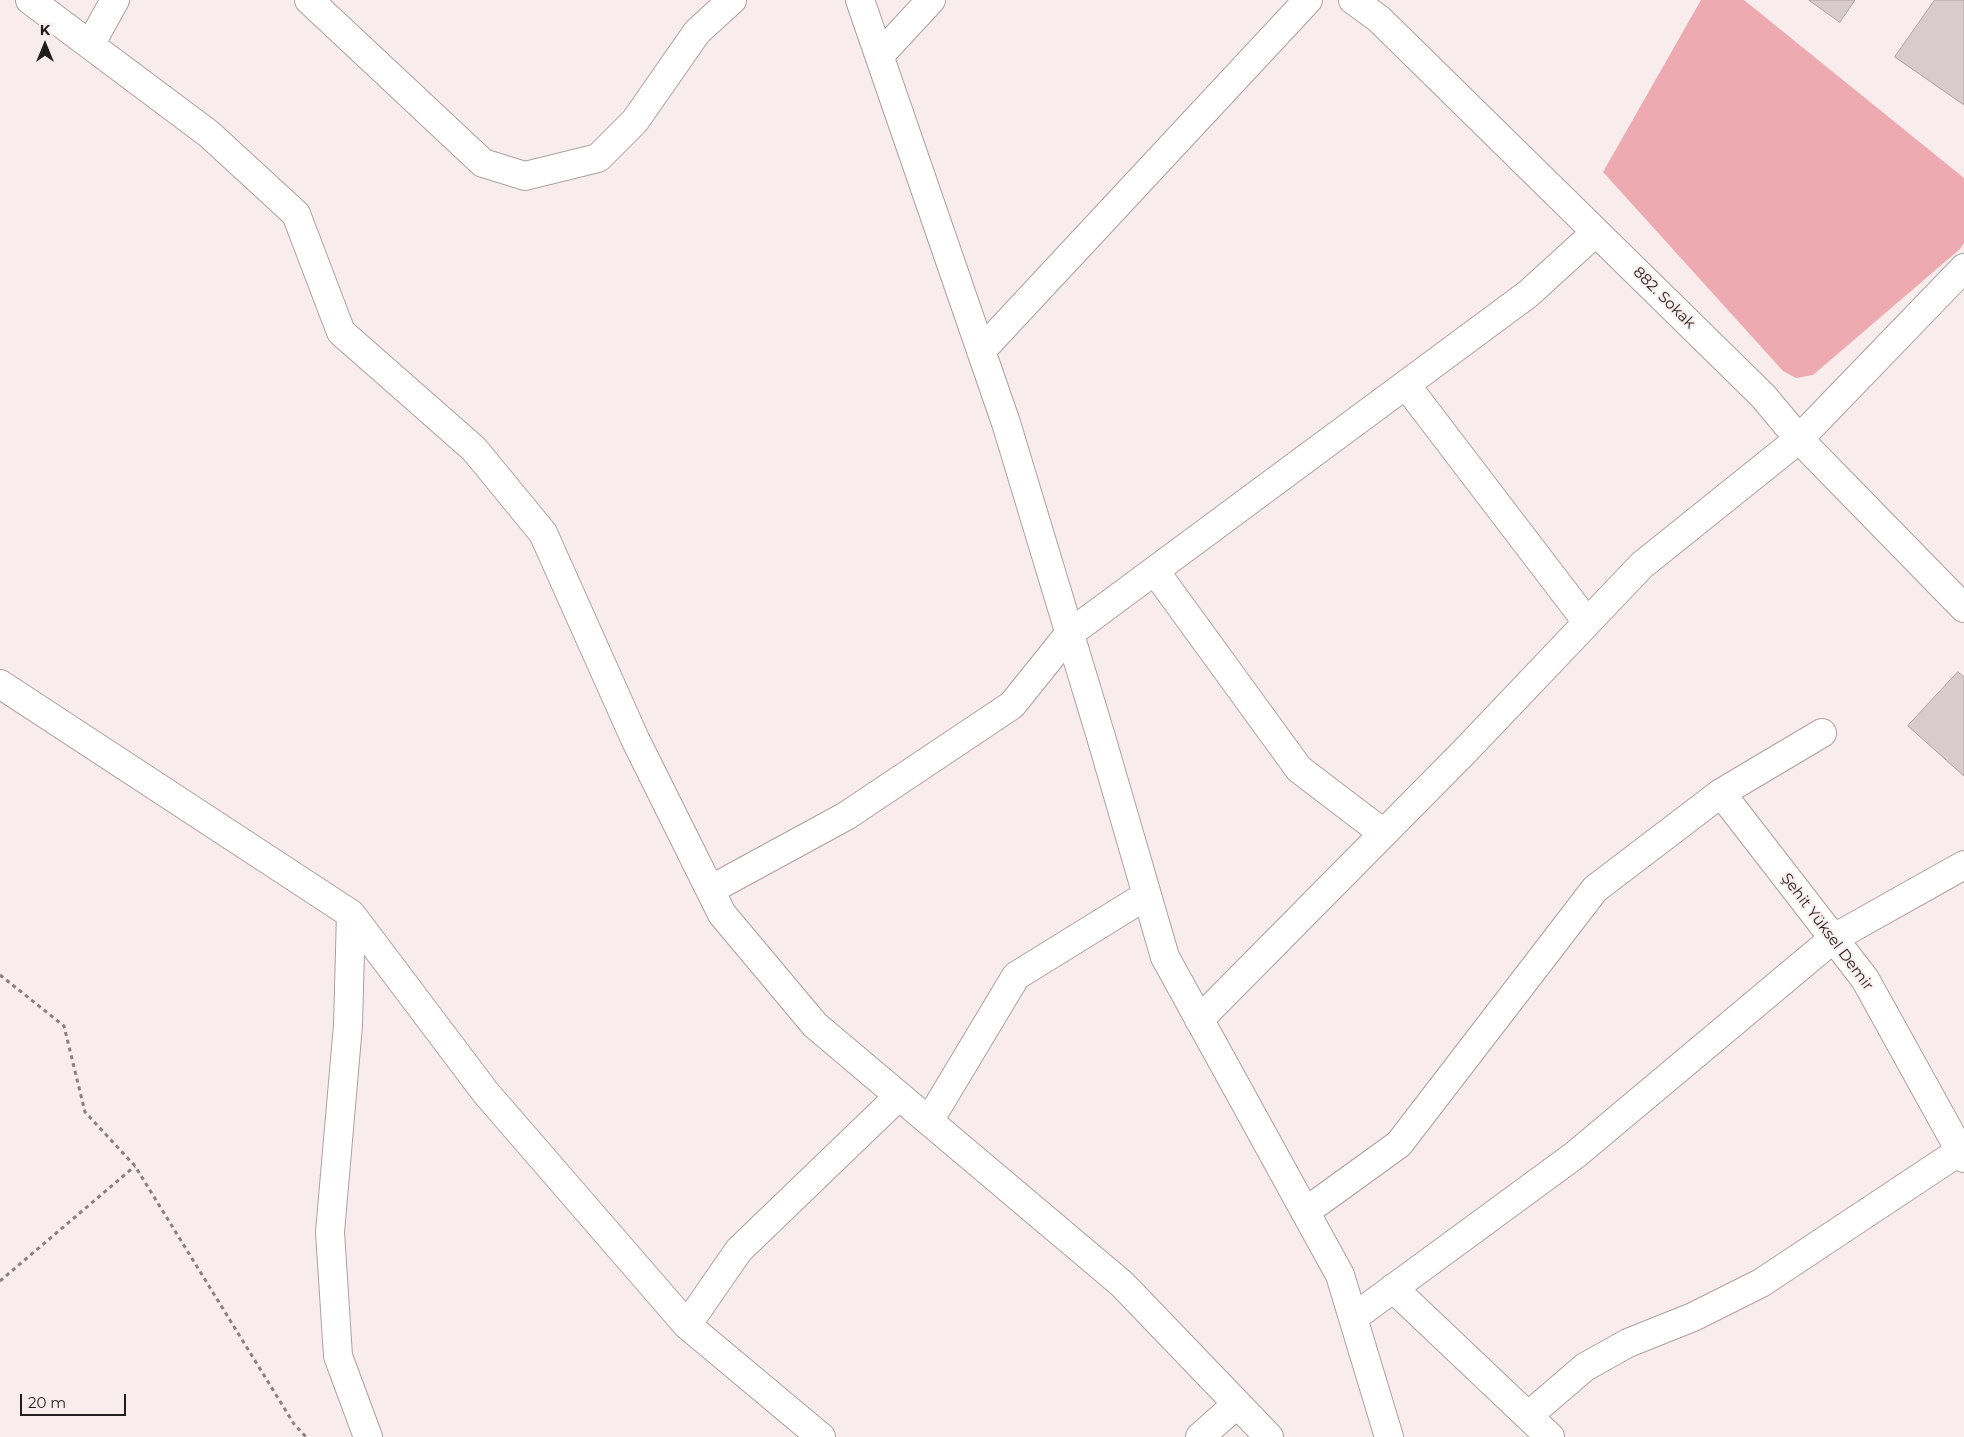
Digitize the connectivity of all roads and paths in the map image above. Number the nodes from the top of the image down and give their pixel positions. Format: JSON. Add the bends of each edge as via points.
{"nodes":[{"id":1,"x":30,"y":0,"type":"edge"},
{"id":2,"x":115,"y":0,"type":"edge"},
{"id":3,"x":309,"y":0,"type":"edge"},
{"id":4,"x":732,"y":0,"type":"edge"},
{"id":5,"x":860,"y":0,"type":"edge"},
{"id":6,"x":931,"y":0,"type":"edge"},
{"id":7,"x":1308,"y":0,"type":"edge"},
{"id":8,"x":1353,"y":0,"type":"edge"},
{"id":9,"x":90,"y":45,"type":"junction"},
{"id":10,"x":880,"y":55,"type":"junction"},
{"id":11,"x":1596,"y":232,"type":"junction"},
{"id":12,"x":1964,"y":268,"type":"edge"},
{"id":13,"x":981,"y":351,"type":"junction"},
{"id":14,"x":1406,"y":385,"type":"junction"},
{"id":15,"x":1799,"y":438,"type":"junction"},
{"id":16,"x":1155,"y":571,"type":"junction"},
{"id":17,"x":1964,"y":608,"type":"edge"},
{"id":18,"x":1587,"y":622,"type":"junction"},
{"id":19,"x":1070,"y":634,"type":"junction"},
{"id":20,"x":0,"y":684,"type":"edge"},
{"id":21,"x":1822,"y":733,"type":"dead end"},
{"id":22,"x":1721,"y":793,"type":"junction"},
{"id":23,"x":1383,"y":833,"type":"junction"},
{"id":24,"x":1964,"y":865,"type":"edge"},
{"id":25,"x":710,"y":890,"type":"junction"},
{"id":26,"x":1146,"y":895,"type":"junction"},
{"id":27,"x":351,"y":914,"type":"junction"},
{"id":28,"x":1834,"y":938,"type":"junction"},
{"id":29,"x":0,"y":975,"type":"edge"},
{"id":30,"x":1200,"y":1020,"type":"junction"},
{"id":31,"x":899,"y":1096,"type":"junction"},
{"id":32,"x":929,"y":1121,"type":"junction"},
{"id":33,"x":1962,"y":1155,"type":"edge"},
{"id":34,"x":135,"y":1166,"type":"junction"},
{"id":35,"x":1305,"y":1212,"type":"junction"},
{"id":36,"x":0,"y":1280,"type":"edge"},
{"id":37,"x":1393,"y":1288,"type":"junction"},
{"id":38,"x":1353,"y":1318,"type":"junction"},
{"id":39,"x":687,"y":1324,"type":"junction"},
{"id":40,"x":1237,"y":1404,"type":"junction"},
{"id":41,"x":1528,"y":1416,"type":"junction"},
{"id":42,"x":306,"y":1437,"type":"edge"},
{"id":43,"x":368,"y":1437,"type":"edge"},
{"id":44,"x":821,"y":1437,"type":"edge"},
{"id":45,"x":1200,"y":1437,"type":"edge"},
{"id":46,"x":1269,"y":1437,"type":"edge"},
{"id":47,"x":1389,"y":1437,"type":"edge"},
{"id":48,"x":1550,"y":1437,"type":"edge"}],
"edges":[{"from":1,"to":9,"type":"street"},
{"from":2,"to":9,"type":"street"},
{"from":3,"to":4,"type":"street","via":[[483,163],[525,176],[598,158],[635,121],[697,32]]},
{"from":5,"to":10,"type":"street"},
{"from":6,"to":10,"type":"street"},
{"from":7,"to":13,"type":"street"},
{"from":8,"to":11,"type":"street","name":"882. Sokak","via":[[1379,19]]},
{"from":9,"to":25,"type":"street","via":[[209,134],[296,214],[341,332],[474,449],[542,533],[635,739]]},
{"from":10,"to":13,"type":"street"},
{"from":11,"to":14,"type":"street","via":[[1528,294]]},
{"from":11,"to":15,"type":"street","name":"882. Sokak","via":[[1763,396]]},
{"from":12,"to":15,"type":"street"},
{"from":13,"to":19,"type":"street","via":[[1006,422]]},
{"from":14,"to":16,"type":"street"},
{"from":14,"to":18,"type":"street"},
{"from":15,"to":17,"type":"street","name":"882. Sokak"},
{"from":15,"to":18,"type":"street","via":[[1642,566]]},
{"from":16,"to":19,"type":"street"},
{"from":16,"to":23,"type":"street","via":[[1299,769]]},
{"from":18,"to":23,"type":"street"},
{"from":19,"to":25,"type":"street","via":[[1012,705],[846,816]]},
{"from":19,"to":26,"type":"street"},
{"from":20,"to":27,"type":"street"},
{"from":21,"to":22,"type":"street"},
{"from":22,"to":28,"type":"street","name":"Şehit Yüksel Demir"},
{"from":22,"to":35,"type":"street","via":[[1595,889],[1399,1144]]},
{"from":23,"to":30,"type":"street"},
{"from":24,"to":28,"type":"street"},
{"from":25,"to":31,"type":"street","via":[[722,914],[815,1025]]},
{"from":26,"to":30,"type":"street","via":[[1165,958]]},
{"from":26,"to":32,"type":"street","via":[[1016,976]]},
{"from":27,"to":39,"type":"street","via":[[486,1093]]},
{"from":27,"to":43,"type":"street","via":[[348,1025],[330,1232],[338,1356]]},
{"from":28,"to":33,"type":"street","name":"Şehit Yüksel Demir","via":[[1865,979]]},
{"from":28,"to":37,"type":"street","via":[[1575,1155]]},
{"from":29,"to":34,"type":"path","via":[[64,1026],[86,1112]]},
{"from":30,"to":35,"type":"street"},
{"from":31,"to":32,"type":"street"},
{"from":31,"to":39,"type":"street","via":[[739,1250]]},
{"from":32,"to":40,"type":"street","via":[[1122,1284]]},
{"from":33,"to":41,"type":"street","via":[[1761,1283],[1693,1317],[1628,1343],[1585,1367]]},
{"from":34,"to":36,"type":"path"},
{"from":34,"to":42,"type":"path","via":[[294,1424]]},
{"from":35,"to":38,"type":"street","via":[[1340,1275]]},
{"from":37,"to":38,"type":"street"},
{"from":37,"to":41,"type":"street"},
{"from":38,"to":47,"type":"street"},
{"from":39,"to":44,"type":"street"},
{"from":40,"to":45,"type":"street"},
{"from":40,"to":46,"type":"street"},
{"from":41,"to":48,"type":"street"}]}
